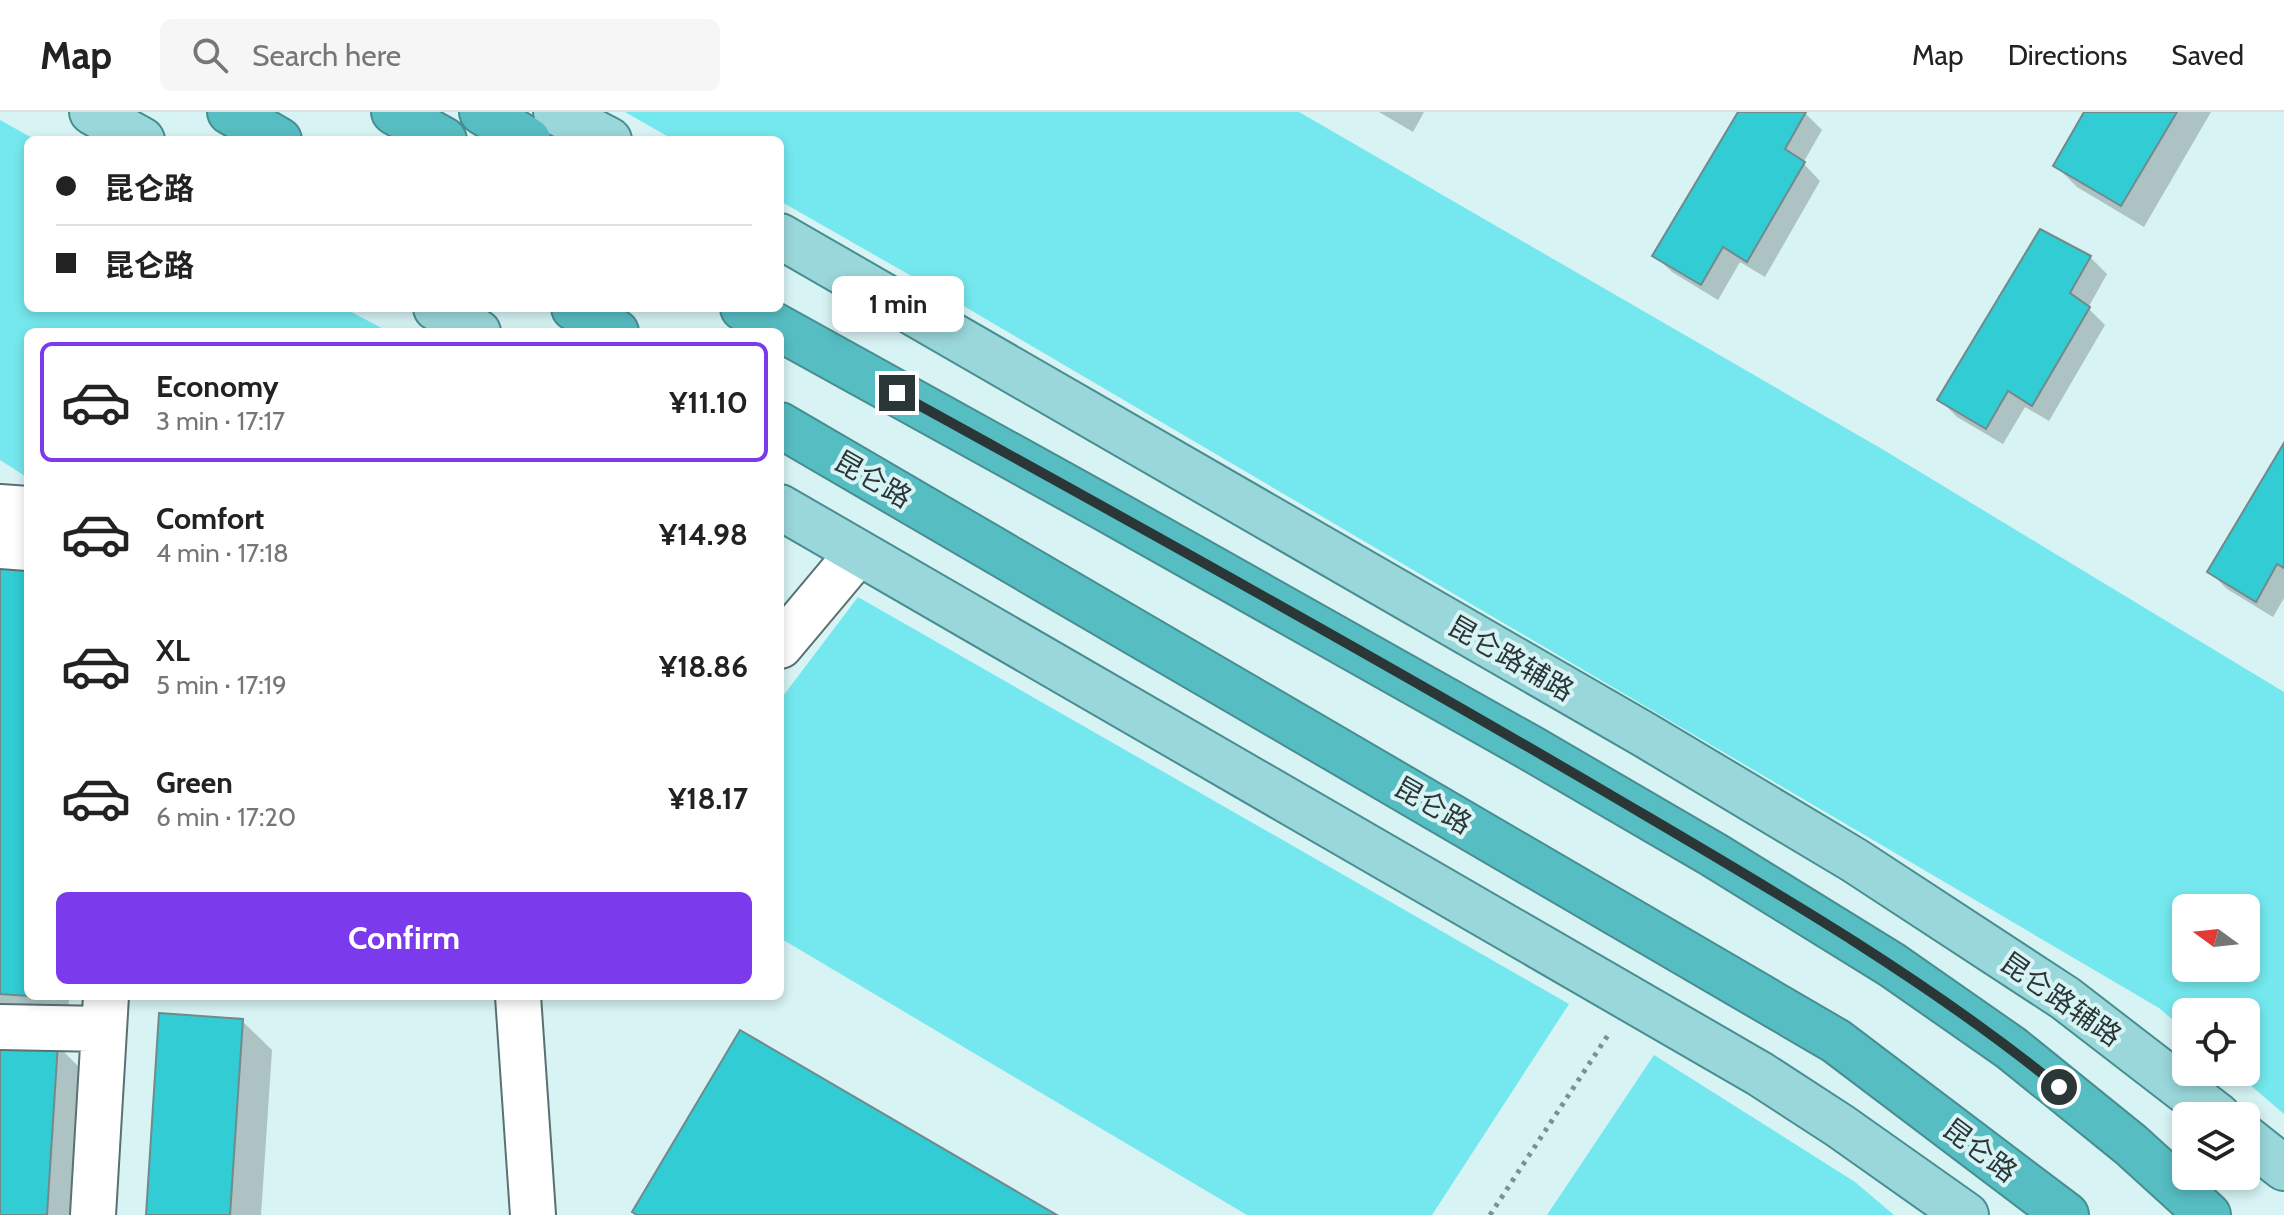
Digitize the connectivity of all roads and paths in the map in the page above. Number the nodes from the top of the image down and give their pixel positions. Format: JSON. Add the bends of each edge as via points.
{"nodes":[{"id":1,"x":92,"y":112,"type":"edge"},
{"id":2,"x":230,"y":112,"type":"edge"},
{"id":3,"x":394,"y":112,"type":"edge"},
{"id":4,"x":482,"y":112,"type":"edge"},
{"id":5,"x":556,"y":112,"type":"edge"},
{"id":6,"x":135,"y":136,"type":"edge"},
{"id":7,"x":272,"y":136,"type":"edge"},
{"id":8,"x":437,"y":136,"type":"edge"},
{"id":9,"x":521,"y":136,"type":"edge"},
{"id":10,"x":601,"y":136,"type":"edge"},
{"id":11,"x":784,"y":238,"type":"edge"},
{"id":12,"x":443,"y":312,"type":"edge"},
{"id":13,"x":581,"y":312,"type":"edge"},
{"id":14,"x":750,"y":312,"type":"edge"},
{"id":15,"x":471,"y":328,"type":"edge"},
{"id":16,"x":609,"y":328,"type":"edge"},
{"id":17,"x":779,"y":328,"type":"edge"},
{"id":18,"x":784,"y":331,"type":"edge"},
{"id":19,"x":784,"y":427,"type":"edge"},
{"id":20,"x":0,"y":507,"type":"edge"},
{"id":21,"x":24,"y":509,"type":"edge"},
{"id":22,"x":784,"y":509,"type":"edge"},
{"id":23,"x":0,"y":546,"type":"edge"},
{"id":24,"x":24,"y":548,"type":"edge"},
{"id":25,"x":858,"y":553,"type":"junction"},
{"id":26,"x":784,"y":641,"type":"edge"},
{"id":27,"x":1632,"y":999,"type":"junction"},
{"id":28,"x":518,"y":1000,"type":"edge"},
{"id":29,"x":105,"y":1013,"type":"edge"},
{"id":30,"x":0,"y":1027,"type":"edge"},
{"id":31,"x":2200,"y":1102,"type":"edge"},
{"id":32,"x":2260,"y":1149,"type":"edge"},
{"id":33,"x":2284,"y":1168,"type":"edge"},
{"id":34,"x":535,"y":1214,"type":"edge"},
{"id":35,"x":93,"y":1215,"type":"edge"},
{"id":36,"x":1490,"y":1215,"type":"edge"},
{"id":37,"x":1966,"y":1215,"type":"edge"},
{"id":38,"x":2066,"y":1215,"type":"edge"},
{"id":39,"x":2208,"y":1215,"type":"edge"}],
"edges":[{"from":1,"to":6,"type":"main road"},
{"from":2,"to":7,"type":"highway"},
{"from":3,"to":8,"type":"highway"},
{"from":4,"to":9,"type":"highway"},
{"from":5,"to":10,"type":"main road"},
{"from":11,"to":31,"type":"main road","name":"昆仑路辅路","via":[[1854,860],[2065,998]]},
{"from":12,"to":15,"type":"main road"},
{"from":13,"to":16,"type":"highway"},
{"from":14,"to":17,"type":"highway"},
{"from":18,"to":39,"type":"highway","via":[[1521,742],[1904,973],[2011,1048]]},
{"from":19,"to":38,"type":"highway","name":"昆仑路","via":[[1836,1041]]},
{"from":20,"to":21,"type":"street"},
{"from":22,"to":25,"type":"main road"},
{"from":23,"to":24,"type":"street"},
{"from":25,"to":26,"type":"street"},
{"from":25,"to":27,"type":"main road"},
{"from":27,"to":36,"type":"path"},
{"from":27,"to":37,"type":"main road","via":[[1760,1074]]},
{"from":28,"to":34,"type":"street"},
{"from":29,"to":30,"type":"street"},
{"from":29,"to":35,"type":"street"},
{"from":32,"to":33,"type":"main road"}]}
